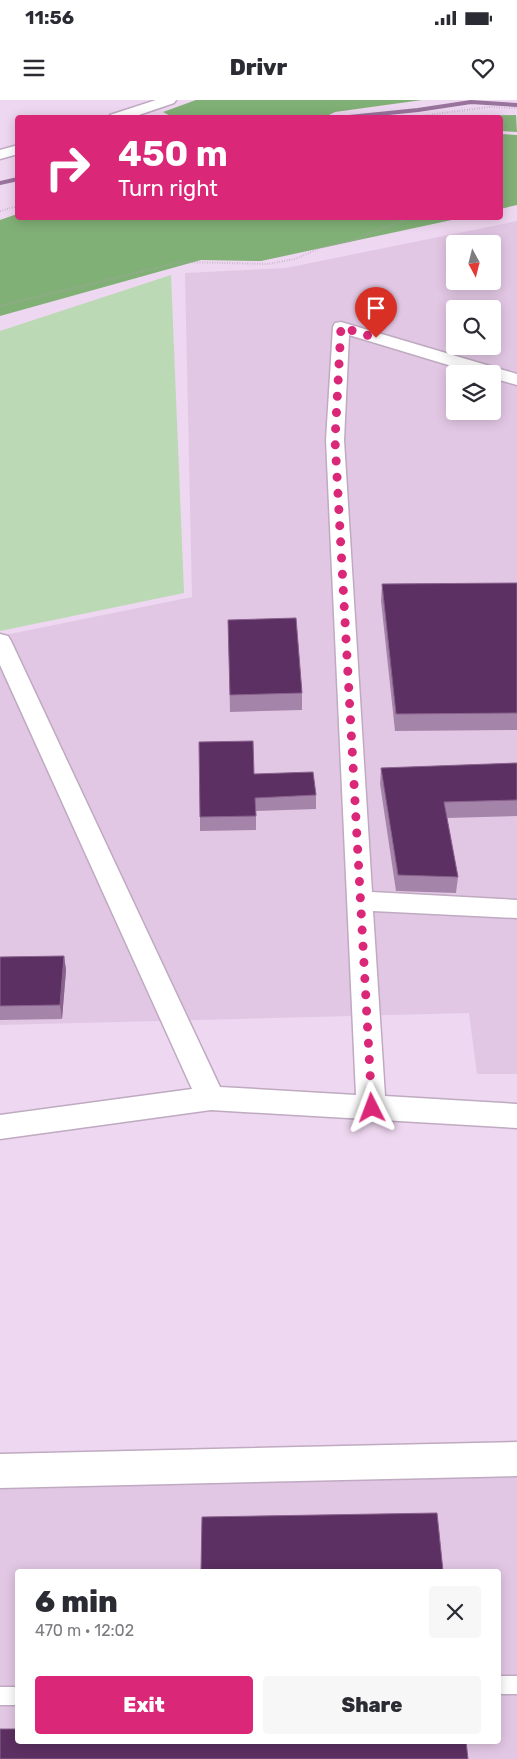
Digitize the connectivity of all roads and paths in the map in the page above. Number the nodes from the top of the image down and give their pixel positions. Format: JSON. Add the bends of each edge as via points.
{"nodes":[{"id":1,"x":168,"y":100,"type":"edge"},
{"id":2,"x":517,"y":108,"type":"edge"},
{"id":3,"x":124,"y":115,"type":"edge"},
{"id":4,"x":435,"y":115,"type":"edge"},
{"id":5,"x":15,"y":150,"type":"edge"},
{"id":6,"x":0,"y":155,"type":"edge"},
{"id":7,"x":15,"y":207,"type":"edge"},
{"id":8,"x":0,"y":211,"type":"edge"},
{"id":9,"x":405,"y":220,"type":"edge"},
{"id":10,"x":0,"y":306,"type":"edge"},
{"id":11,"x":517,"y":380,"type":"edge"},
{"id":12,"x":0,"y":641,"type":"edge"},
{"id":13,"x":360,"y":901,"type":"junction"},
{"id":14,"x":517,"y":909,"type":"edge"},
{"id":15,"x":210,"y":1098,"type":"junction"},
{"id":16,"x":372,"y":1108,"type":"junction"},
{"id":17,"x":517,"y":1116,"type":"edge"},
{"id":18,"x":0,"y":1127,"type":"edge"},
{"id":19,"x":517,"y":1460,"type":"edge"},
{"id":20,"x":0,"y":1471,"type":"edge"},
{"id":21,"x":501,"y":1685,"type":"edge"},
{"id":22,"x":517,"y":1685,"type":"edge"},
{"id":23,"x":0,"y":1696,"type":"edge"},
{"id":24,"x":15,"y":1696,"type":"edge"}],
"edges":[{"from":1,"to":3,"type":"street"},
{"from":2,"to":4,"type":"path","via":[[470,109]]},
{"from":5,"to":6,"type":"street"},
{"from":7,"to":8,"type":"path"},
{"from":9,"to":10,"type":"path","via":[[352,241],[320,248],[286,261],[259,264],[181,262]]},
{"from":11,"to":13,"type":"street","via":[[341,327],[335,440]]},
{"from":12,"to":15,"type":"street"},
{"from":13,"to":14,"type":"street"},
{"from":13,"to":16,"type":"street"},
{"from":15,"to":16,"type":"street"},
{"from":15,"to":18,"type":"street"},
{"from":16,"to":17,"type":"street"},
{"from":19,"to":20,"type":"street"},
{"from":21,"to":22,"type":"lane"},
{"from":23,"to":24,"type":"lane"}]}
